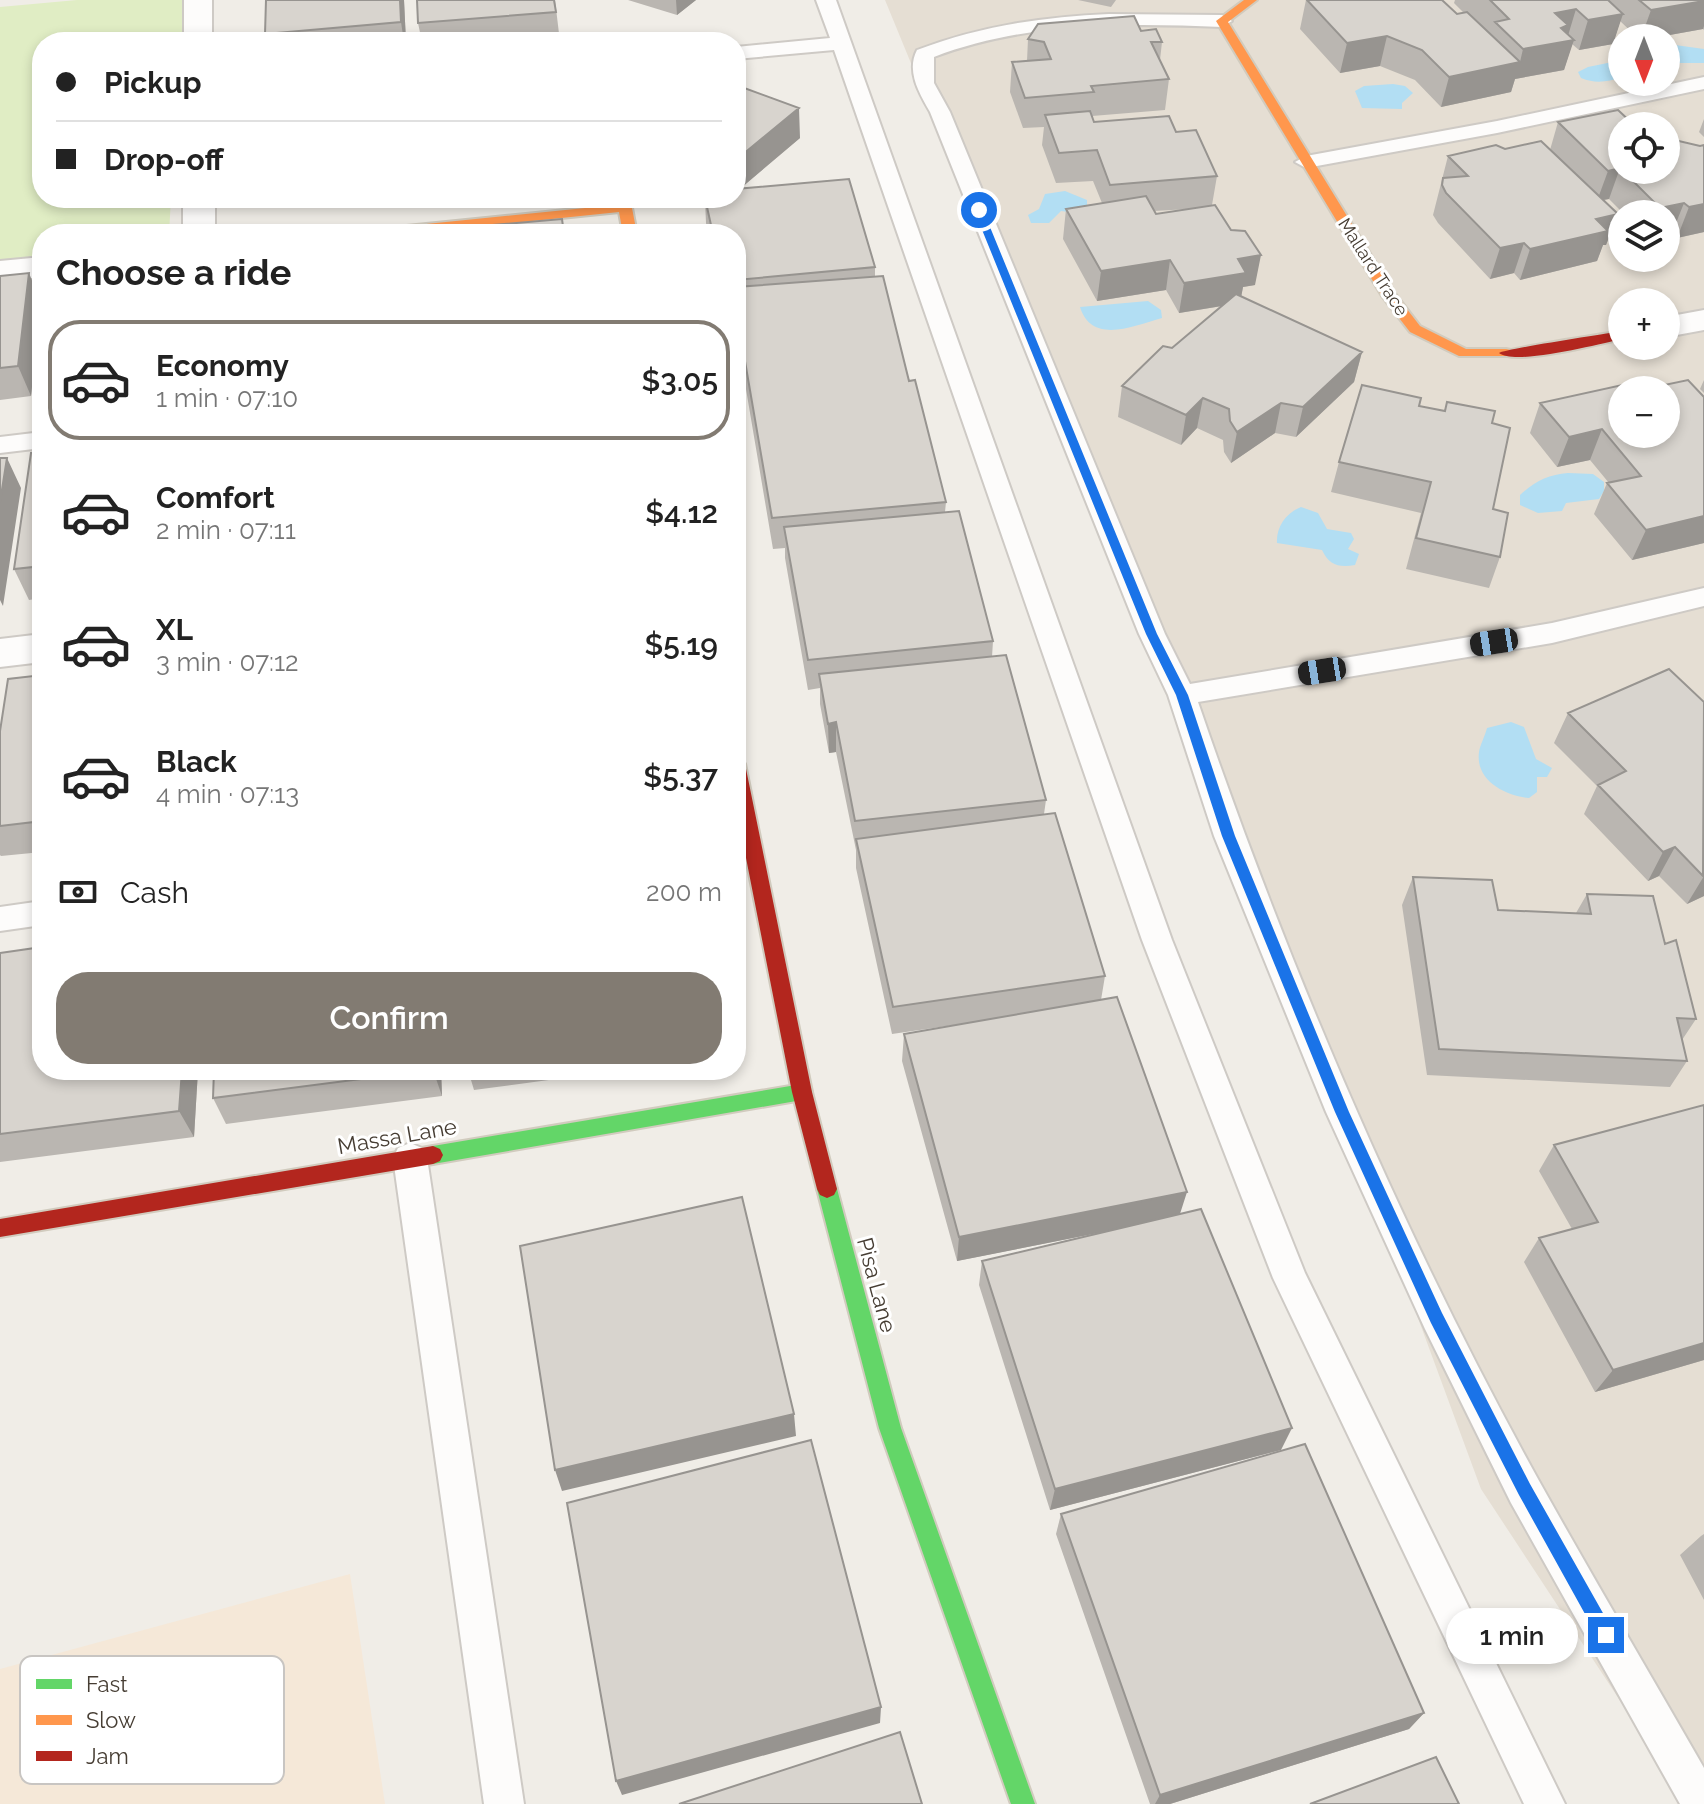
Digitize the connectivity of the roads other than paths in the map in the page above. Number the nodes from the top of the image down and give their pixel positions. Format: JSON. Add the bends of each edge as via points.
{"nodes":[{"id":1,"x":198,"y":0,"type":"edge"},
{"id":2,"x":826,"y":0,"type":"edge"},
{"id":3,"x":1251,"y":0,"type":"edge"},
{"id":4,"x":1222,"y":21,"type":"junction"},
{"id":5,"x":198,"y":32,"type":"edge"},
{"id":6,"x":841,"y":43,"type":"junction"},
{"id":7,"x":746,"y":52,"type":"edge"},
{"id":8,"x":1704,"y":83,"type":"edge"},
{"id":9,"x":1306,"y":162,"type":"junction"},
{"id":10,"x":625,"y":208,"type":"edge"},
{"id":11,"x":466,"y":224,"type":"edge"},
{"id":12,"x":32,"y":268,"type":"edge"},
{"id":13,"x":0,"y":271,"type":"edge"},
{"id":14,"x":1704,"y":320,"type":"edge"},
{"id":15,"x":1680,"y":324,"type":"edge"},
{"id":16,"x":1608,"y":338,"type":"edge"},
{"id":17,"x":32,"y":441,"type":"edge"},
{"id":18,"x":0,"y":445,"type":"edge"},
{"id":19,"x":1704,"y":597,"type":"edge"},
{"id":20,"x":32,"y":649,"type":"edge"},
{"id":21,"x":0,"y":653,"type":"edge"},
{"id":22,"x":1182,"y":695,"type":"junction"},
{"id":23,"x":746,"y":834,"type":"edge"},
{"id":24,"x":32,"y":914,"type":"edge"},
{"id":25,"x":0,"y":919,"type":"edge"},
{"id":26,"x":802,"y":1092,"type":"junction"},
{"id":27,"x":410,"y":1158,"type":"junction"},
{"id":28,"x":0,"y":1228,"type":"edge"},
{"id":29,"x":504,"y":1804,"type":"edge"},
{"id":30,"x":1023,"y":1804,"type":"edge"},
{"id":31,"x":1545,"y":1804,"type":"edge"},
{"id":32,"x":1702,"y":1804,"type":"edge"}],
"edges":[{"from":1,"to":5,"type":"street"},
{"from":2,"to":6,"type":"lane"},
{"from":3,"to":4,"type":"street"},
{"from":4,"to":9,"type":"street","name":"Mallard Trace"},
{"from":4,"to":22,"type":"lane","via":[[1042,26],[955,40],[924,54],[924,83]]},
{"from":6,"to":7,"type":"lane"},
{"from":6,"to":31,"type":"lane","via":[[1157,940],[1290,1278]]},
{"from":8,"to":9,"type":"lane"},
{"from":9,"to":16,"type":"street","name":"Mallard Trace","via":[[1415,329],[1464,353],[1523,353]]},
{"from":10,"to":11,"type":"street"},
{"from":12,"to":13,"type":"street"},
{"from":14,"to":15,"type":"street"},
{"from":17,"to":18,"type":"lane"},
{"from":19,"to":22,"type":"lane","via":[[1552,633]]},
{"from":20,"to":21,"type":"street"},
{"from":22,"to":32,"type":"lane","via":[[1229,836],[1278,957],[1437,1318],[1524,1490]]},
{"from":23,"to":26,"type":"street","name":"Pisa Lane"},
{"from":24,"to":25,"type":"lane"},
{"from":26,"to":27,"type":"street","name":"Massa Lane"},
{"from":26,"to":30,"type":"street","name":"Pisa Lane","via":[[890,1428]]},
{"from":27,"to":28,"type":"street","name":"Massa Lane"},
{"from":27,"to":29,"type":"lane"}]}
